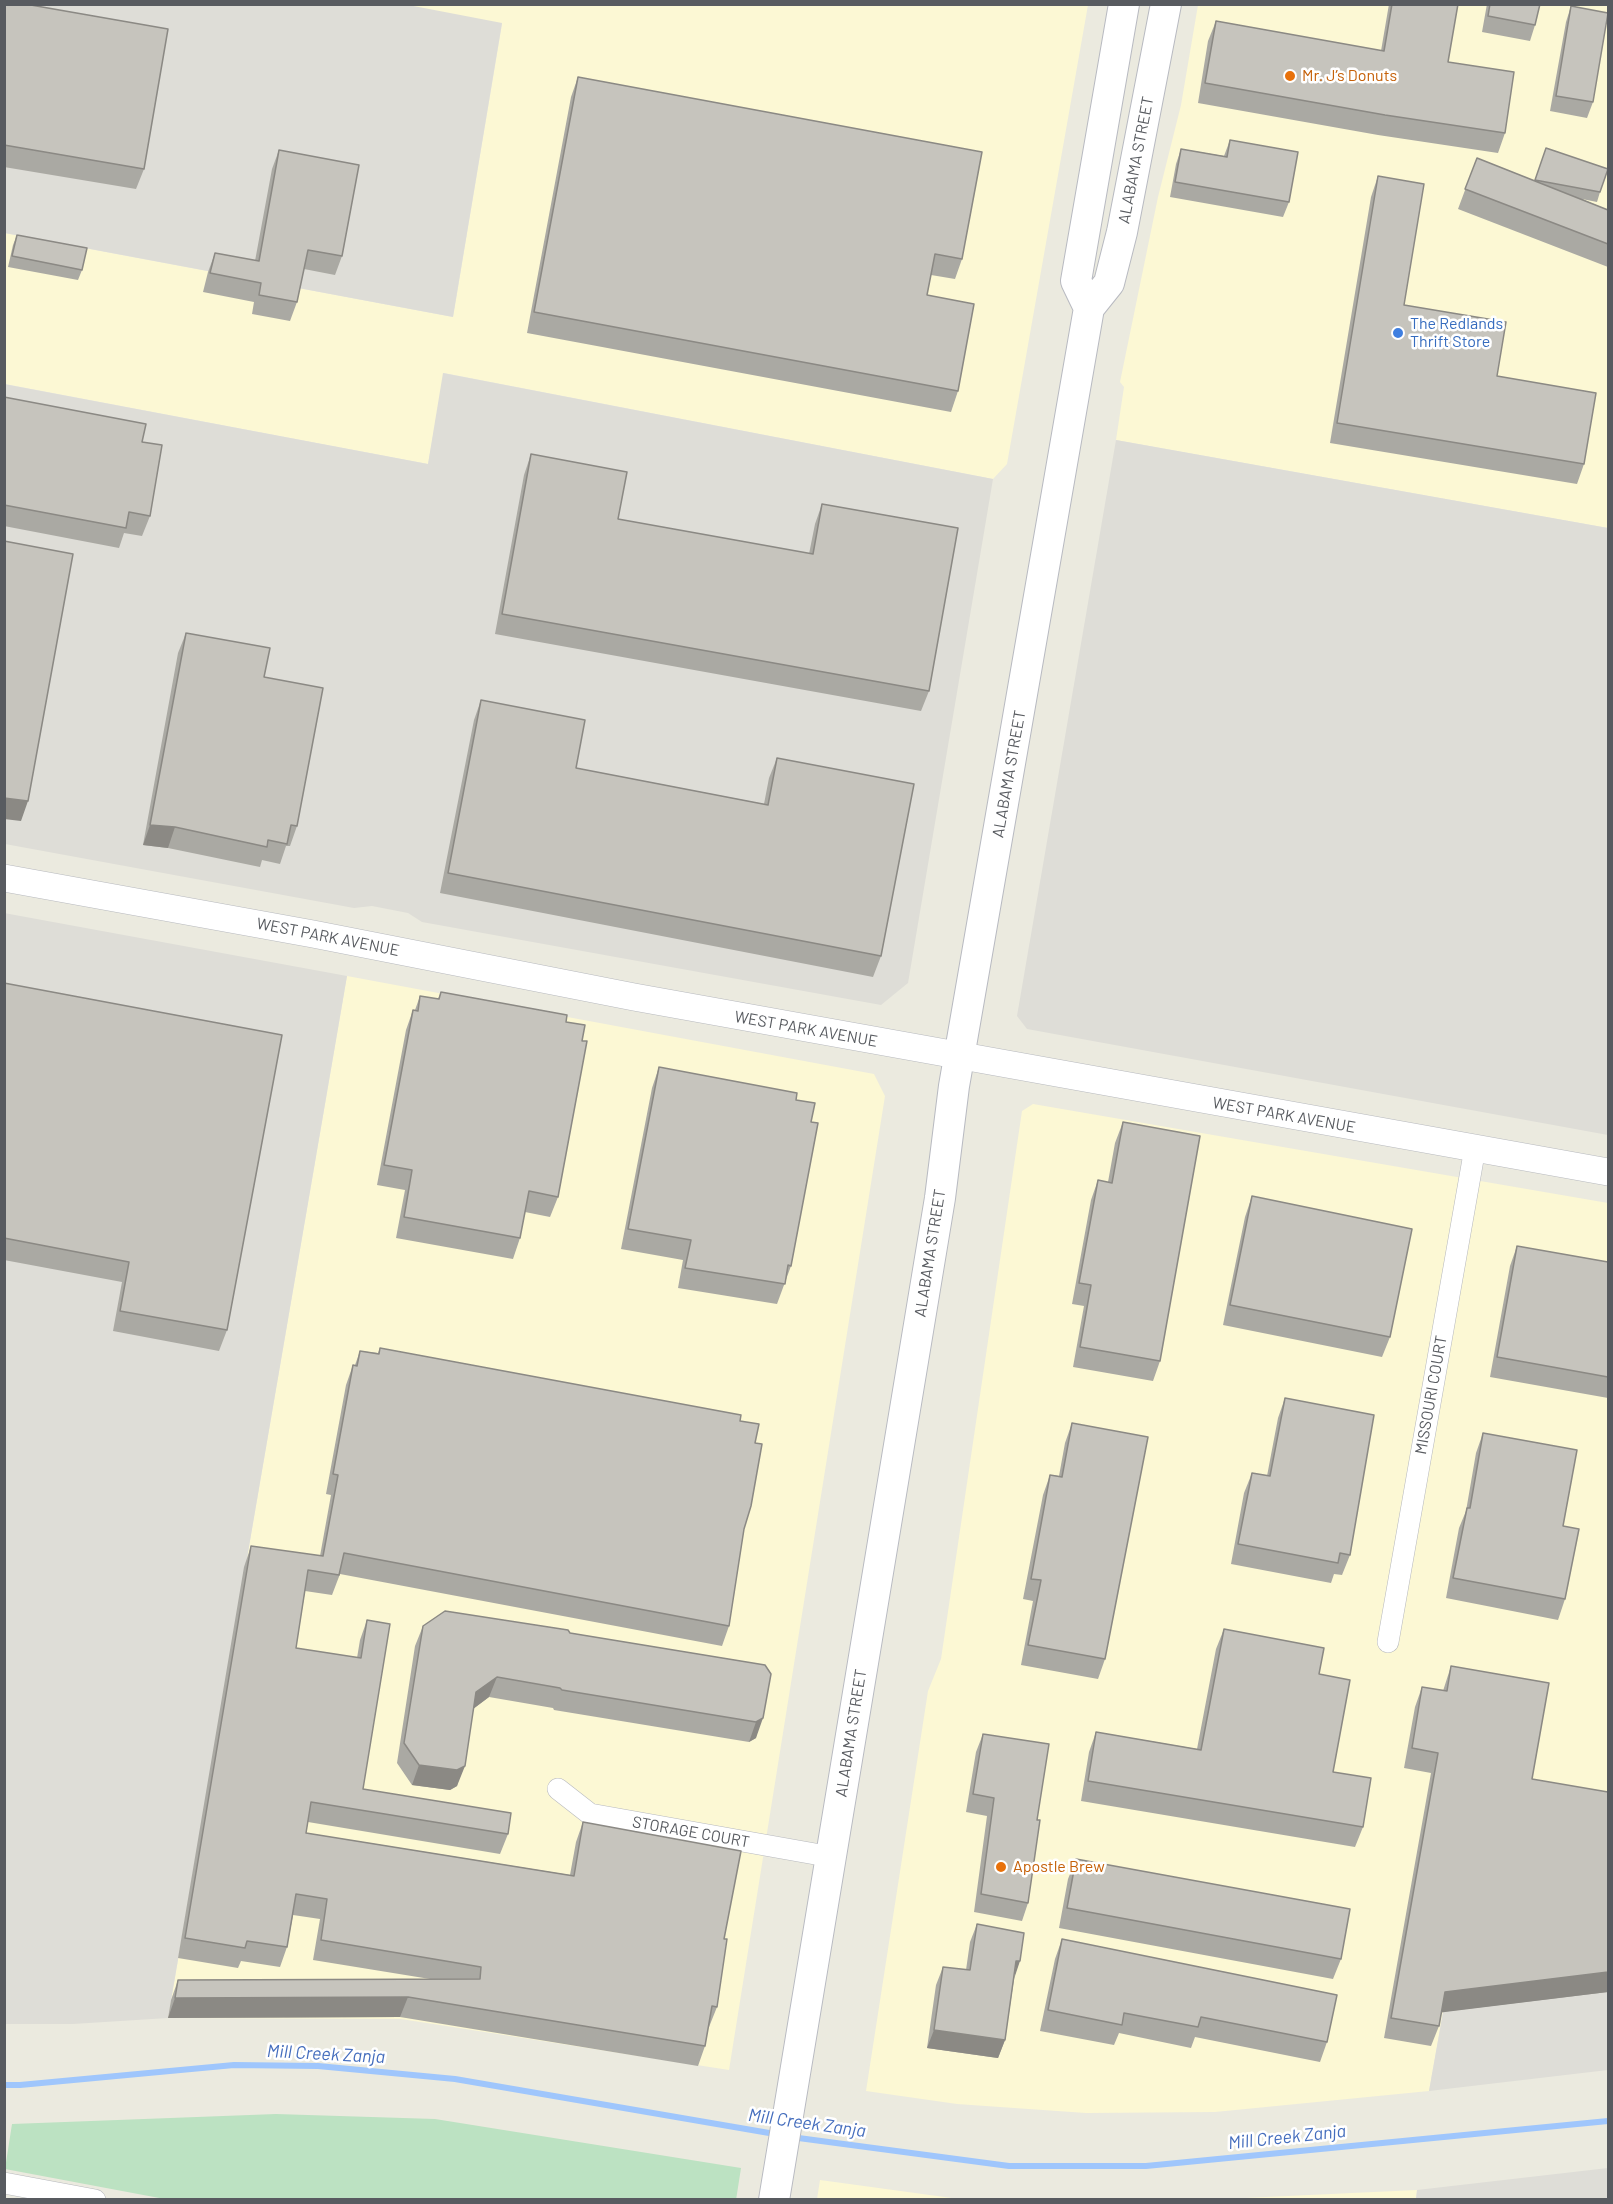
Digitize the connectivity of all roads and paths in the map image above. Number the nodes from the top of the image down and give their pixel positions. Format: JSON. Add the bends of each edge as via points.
{"nodes":[{"id":1,"x":1124,"y":4,"type":"edge"},
{"id":2,"x":1166,"y":4,"type":"edge"},
{"id":3,"x":1089,"y":308,"type":"junction"},
{"id":4,"x":4,"y":878,"type":"edge"},
{"id":5,"x":959,"y":1056,"type":"junction"},
{"id":6,"x":1475,"y":1148,"type":"junction"},
{"id":7,"x":1608,"y":1172,"type":"edge"},
{"id":8,"x":1388,"y":1642,"type":"dead end"},
{"id":9,"x":558,"y":1789,"type":"dead end"},
{"id":10,"x":832,"y":1857,"type":"junction"},
{"id":11,"x":4,"y":2183,"type":"edge"},
{"id":12,"x":95,"y":2199,"type":"edge"},
{"id":13,"x":774,"y":2199,"type":"edge"}],
"edges":[{"from":1,"to":3,"type":"main road","via":[[1076,281]]},
{"from":2,"to":3,"type":"main road","name":"ALABAMA STREET","via":[[1120,243],[1109,283]]},
{"from":3,"to":5,"type":"main road","name":"ALABAMA STREET"},
{"from":4,"to":5,"type":"street","name":"WEST PARK AVENUE"},
{"from":5,"to":6,"type":"street","name":"WEST PARK AVENUE"},
{"from":5,"to":10,"type":"main road","name":"ALABAMA STREET","via":[[940,1198]]},
{"from":6,"to":7,"type":"street","name":"WEST PARK AVENUE"},
{"from":6,"to":8,"type":"street","name":"MISSOURI COURT"},
{"from":9,"to":10,"type":"street","name":"STORAGE COURT","via":[[590,1815]]},
{"from":10,"to":13,"type":"main road","name":"ALABAMA STREET"},
{"from":11,"to":12,"type":"street"}]}
